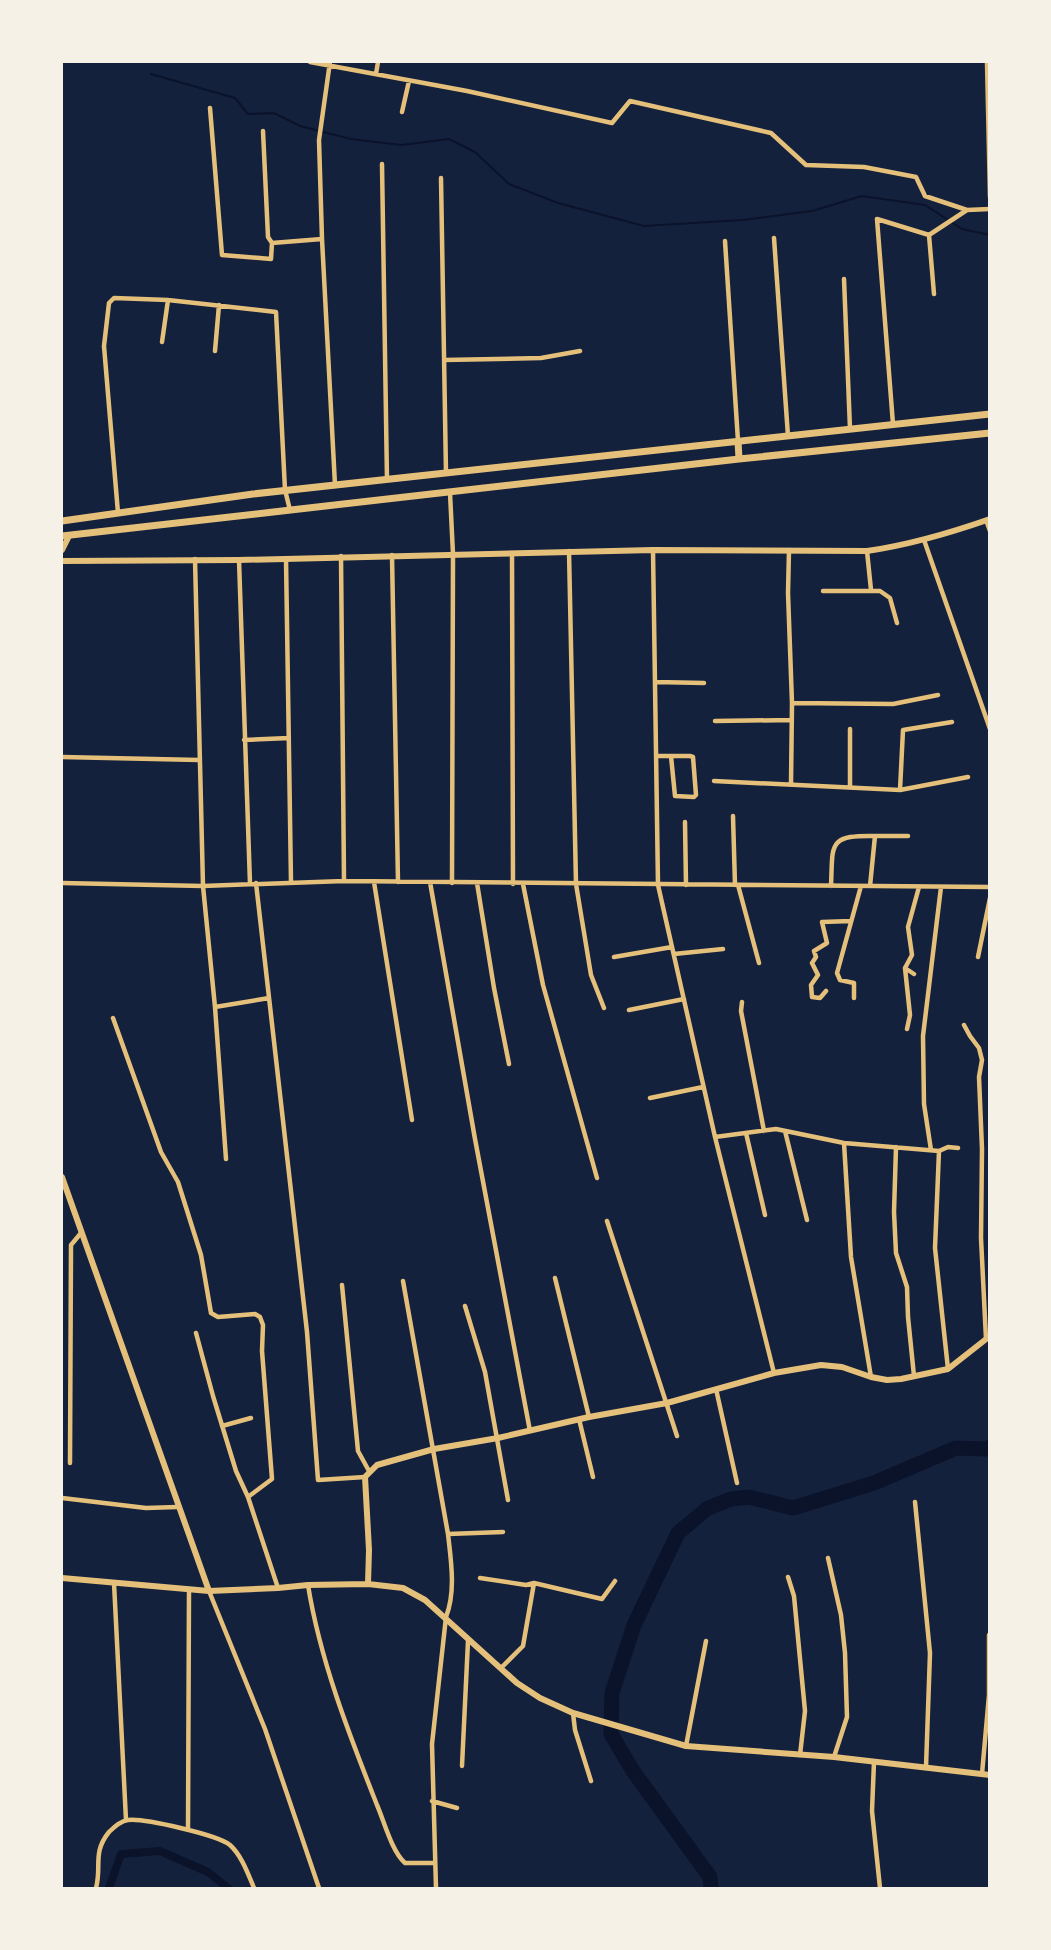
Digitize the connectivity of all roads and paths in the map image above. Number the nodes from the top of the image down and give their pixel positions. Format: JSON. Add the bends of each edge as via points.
{"nodes":[{"id":1,"x":310,"y":62,"type":"edge"},
{"id":2,"x":378,"y":62,"type":"edge"},
{"id":3,"x":987,"y":62,"type":"edge"},
{"id":4,"x":329,"y":64,"type":"edge"},
{"id":5,"x":376,"y":74,"type":"junction"},
{"id":6,"x":409,"y":81,"type":"junction"},
{"id":7,"x":210,"y":108,"type":"dead end"},
{"id":8,"x":402,"y":112,"type":"dead end"},
{"id":9,"x":263,"y":131,"type":"dead end"},
{"id":10,"x":382,"y":164,"type":"dead end"},
{"id":11,"x":989,"y":173,"type":"edge"},
{"id":12,"x":441,"y":178,"type":"dead end"},
{"id":13,"x":990,"y":197,"type":"edge"},
{"id":14,"x":990,"y":209,"type":"edge"},
{"id":15,"x":967,"y":210,"type":"junction"},
{"id":16,"x":929,"y":235,"type":"junction"},
{"id":17,"x":774,"y":238,"type":"dead end"},
{"id":18,"x":322,"y":239,"type":"junction"},
{"id":19,"x":725,"y":241,"type":"dead end"},
{"id":20,"x":272,"y":243,"type":"junction"},
{"id":21,"x":844,"y":279,"type":"dead end"},
{"id":22,"x":934,"y":294,"type":"dead end"},
{"id":23,"x":168,"y":300,"type":"junction"},
{"id":24,"x":219,"y":305,"type":"junction"},
{"id":25,"x":162,"y":342,"type":"dead end"},
{"id":26,"x":215,"y":351,"type":"dead end"},
{"id":27,"x":580,"y":351,"type":"dead end"},
{"id":28,"x":444,"y":360,"type":"junction"},
{"id":29,"x":990,"y":414,"type":"edge"},
{"id":30,"x":893,"y":424,"type":"junction"},
{"id":31,"x":850,"y":429,"type":"junction"},
{"id":32,"x":990,"y":433,"type":"edge"},
{"id":33,"x":788,"y":436,"type":"junction"},
{"id":34,"x":738,"y":441,"type":"junction"},
{"id":35,"x":739,"y":459,"type":"junction"},
{"id":36,"x":446,"y":473,"type":"junction"},
{"id":37,"x":387,"y":480,"type":"junction"},
{"id":38,"x":335,"y":485,"type":"junction"},
{"id":39,"x":285,"y":490,"type":"junction"},
{"id":40,"x":450,"y":493,"type":"junction"},
{"id":41,"x":290,"y":510,"type":"junction"},
{"id":42,"x":118,"y":513,"type":"junction"},
{"id":43,"x":988,"y":520,"type":"edge"},
{"id":44,"x":62,"y":521,"type":"edge"},
{"id":45,"x":990,"y":531,"type":"edge"},
{"id":46,"x":65,"y":536,"type":"edge"},
{"id":47,"x":924,"y":540,"type":"junction"},
{"id":48,"x":62,"y":550,"type":"edge"},
{"id":49,"x":653,"y":550,"type":"junction"},
{"id":50,"x":789,"y":550,"type":"junction"},
{"id":51,"x":569,"y":551,"type":"junction"},
{"id":52,"x":867,"y":551,"type":"junction"},
{"id":53,"x":512,"y":553,"type":"junction"},
{"id":54,"x":453,"y":554,"type":"junction"},
{"id":55,"x":392,"y":555,"type":"junction"},
{"id":56,"x":341,"y":556,"type":"junction"},
{"id":57,"x":195,"y":559,"type":"junction"},
{"id":58,"x":286,"y":559,"type":"junction"},
{"id":59,"x":239,"y":560,"type":"junction"},
{"id":60,"x":62,"y":561,"type":"edge"},
{"id":61,"x":871,"y":590,"type":"junction"},
{"id":62,"x":823,"y":591,"type":"dead end"},
{"id":63,"x":897,"y":622,"type":"dead end"},
{"id":64,"x":656,"y":682,"type":"junction"},
{"id":65,"x":704,"y":683,"type":"dead end"},
{"id":66,"x":938,"y":695,"type":"dead end"},
{"id":67,"x":792,"y":703,"type":"junction"},
{"id":68,"x":792,"y":720,"type":"junction"},
{"id":69,"x":715,"y":721,"type":"dead end"},
{"id":70,"x":952,"y":722,"type":"dead end"},
{"id":71,"x":850,"y":729,"type":"dead end"},
{"id":72,"x":990,"y":729,"type":"edge"},
{"id":73,"x":290,"y":738,"type":"junction"},
{"id":74,"x":244,"y":740,"type":"junction"},
{"id":75,"x":656,"y":756,"type":"junction"},
{"id":76,"x":671,"y":756,"type":"junction"},
{"id":77,"x":62,"y":757,"type":"edge"},
{"id":78,"x":199,"y":760,"type":"junction"},
{"id":79,"x":968,"y":777,"type":"dead end"},
{"id":80,"x":714,"y":781,"type":"dead end"},
{"id":81,"x":791,"y":784,"type":"junction"},
{"id":82,"x":850,"y":787,"type":"junction"},
{"id":83,"x":900,"y":789,"type":"junction"},
{"id":84,"x":733,"y":816,"type":"dead end"},
{"id":85,"x":685,"y":822,"type":"dead end"},
{"id":86,"x":875,"y":836,"type":"junction"},
{"id":87,"x":908,"y":836,"type":"dead end"},
{"id":88,"x":344,"y":881,"type":"junction"},
{"id":89,"x":291,"y":882,"type":"junction"},
{"id":90,"x":374,"y":882,"type":"junction"},
{"id":91,"x":398,"y":882,"type":"junction"},
{"id":92,"x":430,"y":882,"type":"junction"},
{"id":93,"x":62,"y":883,"type":"edge"},
{"id":94,"x":452,"y":883,"type":"junction"},
{"id":95,"x":477,"y":883,"type":"junction"},
{"id":96,"x":253,"y":884,"type":"junction"},
{"id":97,"x":513,"y":884,"type":"junction"},
{"id":98,"x":523,"y":884,"type":"junction"},
{"id":99,"x":576,"y":884,"type":"junction"},
{"id":100,"x":658,"y":885,"type":"junction"},
{"id":101,"x":686,"y":885,"type":"junction"},
{"id":102,"x":737,"y":885,"type":"junction"},
{"id":103,"x":203,"y":886,"type":"junction"},
{"id":104,"x":831,"y":886,"type":"junction"},
{"id":105,"x":861,"y":886,"type":"junction"},
{"id":106,"x":870,"y":886,"type":"junction"},
{"id":107,"x":919,"y":886,"type":"junction"},
{"id":108,"x":941,"y":887,"type":"junction"},
{"id":109,"x":989,"y":887,"type":"edge"},
{"id":110,"x":990,"y":897,"type":"edge"},
{"id":111,"x":851,"y":921,"type":"junction"},
{"id":112,"x":672,"y":947,"type":"junction"},
{"id":113,"x":723,"y":949,"type":"dead end"},
{"id":114,"x":674,"y":954,"type":"junction"},
{"id":115,"x":614,"y":957,"type":"dead end"},
{"id":116,"x":978,"y":957,"type":"dead end"},
{"id":117,"x":759,"y":963,"type":"dead end"},
{"id":118,"x":905,"y":968,"type":"junction"},
{"id":119,"x":914,"y":974,"type":"dead end"},
{"id":120,"x":826,"y":991,"type":"dead end"},
{"id":121,"x":269,"y":998,"type":"junction"},
{"id":122,"x":854,"y":998,"type":"dead end"},
{"id":123,"x":684,"y":999,"type":"junction"},
{"id":124,"x":742,"y":1002,"type":"dead end"},
{"id":125,"x":215,"y":1007,"type":"junction"},
{"id":126,"x":604,"y":1008,"type":"dead end"},
{"id":127,"x":629,"y":1010,"type":"dead end"},
{"id":128,"x":113,"y":1018,"type":"dead end"},
{"id":129,"x":964,"y":1025,"type":"dead end"},
{"id":130,"x":907,"y":1029,"type":"dead end"},
{"id":131,"x":509,"y":1064,"type":"dead end"},
{"id":132,"x":703,"y":1087,"type":"junction"},
{"id":133,"x":650,"y":1098,"type":"dead end"},
{"id":134,"x":411,"y":1120,"type":"dead end"},
{"id":135,"x":764,"y":1131,"type":"junction"},
{"id":136,"x":785,"y":1131,"type":"junction"},
{"id":137,"x":746,"y":1133,"type":"junction"},
{"id":138,"x":715,"y":1137,"type":"junction"},
{"id":139,"x":844,"y":1143,"type":"junction"},
{"id":140,"x":896,"y":1148,"type":"junction"},
{"id":141,"x":958,"y":1148,"type":"dead end"},
{"id":142,"x":931,"y":1150,"type":"junction"},
{"id":143,"x":939,"y":1151,"type":"junction"},
{"id":144,"x":226,"y":1159,"type":"dead end"},
{"id":145,"x":62,"y":1177,"type":"edge"},
{"id":146,"x":597,"y":1178,"type":"dead end"},
{"id":147,"x":765,"y":1215,"type":"dead end"},
{"id":148,"x":807,"y":1220,"type":"dead end"},
{"id":149,"x":607,"y":1221,"type":"dead end"},
{"id":150,"x":81,"y":1233,"type":"junction"},
{"id":151,"x":555,"y":1278,"type":"dead end"},
{"id":152,"x":403,"y":1281,"type":"dead end"},
{"id":153,"x":342,"y":1285,"type":"dead end"},
{"id":154,"x":465,"y":1306,"type":"dead end"},
{"id":155,"x":196,"y":1333,"type":"dead end"},
{"id":156,"x":988,"y":1338,"type":"edge"},
{"id":157,"x":948,"y":1369,"type":"junction"},
{"id":158,"x":774,"y":1373,"type":"junction"},
{"id":159,"x":914,"y":1376,"type":"junction"},
{"id":160,"x":871,"y":1377,"type":"junction"},
{"id":161,"x":716,"y":1389,"type":"junction"},
{"id":162,"x":667,"y":1402,"type":"junction"},
{"id":163,"x":589,"y":1417,"type":"junction"},
{"id":164,"x":251,"y":1418,"type":"dead end"},
{"id":165,"x":579,"y":1419,"type":"junction"},
{"id":166,"x":222,"y":1426,"type":"junction"},
{"id":167,"x":530,"y":1431,"type":"junction"},
{"id":168,"x":677,"y":1436,"type":"dead end"},
{"id":169,"x":498,"y":1438,"type":"junction"},
{"id":170,"x":434,"y":1449,"type":"junction"},
{"id":171,"x":70,"y":1462,"type":"dead end"},
{"id":172,"x":369,"y":1471,"type":"junction"},
{"id":173,"x":365,"y":1477,"type":"junction"},
{"id":174,"x":593,"y":1477,"type":"dead end"},
{"id":175,"x":737,"y":1483,"type":"dead end"},
{"id":176,"x":248,"y":1497,"type":"junction"},
{"id":177,"x":62,"y":1498,"type":"edge"},
{"id":178,"x":508,"y":1500,"type":"dead end"},
{"id":179,"x":915,"y":1502,"type":"dead end"},
{"id":180,"x":177,"y":1507,"type":"junction"},
{"id":181,"x":503,"y":1532,"type":"dead end"},
{"id":182,"x":448,"y":1534,"type":"junction"},
{"id":183,"x":828,"y":1558,"type":"dead end"},
{"id":184,"x":788,"y":1577,"type":"dead end"},
{"id":185,"x":62,"y":1578,"type":"edge"},
{"id":186,"x":480,"y":1578,"type":"dead end"},
{"id":187,"x":615,"y":1581,"type":"dead end"},
{"id":188,"x":114,"y":1583,"type":"junction"},
{"id":189,"x":534,"y":1583,"type":"junction"},
{"id":190,"x":368,"y":1584,"type":"junction"},
{"id":191,"x":308,"y":1585,"type":"junction"},
{"id":192,"x":278,"y":1588,"type":"junction"},
{"id":193,"x":189,"y":1590,"type":"junction"},
{"id":194,"x":209,"y":1591,"type":"junction"},
{"id":195,"x":446,"y":1617,"type":"junction"},
{"id":196,"x":989,"y":1635,"type":"edge"},
{"id":197,"x":468,"y":1641,"type":"junction"},
{"id":198,"x":706,"y":1641,"type":"dead end"},
{"id":199,"x":501,"y":1668,"type":"junction"},
{"id":200,"x":573,"y":1713,"type":"junction"},
{"id":201,"x":686,"y":1746,"type":"junction"},
{"id":202,"x":800,"y":1755,"type":"junction"},
{"id":203,"x":834,"y":1756,"type":"junction"},
{"id":204,"x":874,"y":1762,"type":"junction"},
{"id":205,"x":462,"y":1766,"type":"dead end"},
{"id":206,"x":926,"y":1767,"type":"junction"},
{"id":207,"x":982,"y":1774,"type":"junction"},
{"id":208,"x":990,"y":1775,"type":"edge"},
{"id":209,"x":591,"y":1781,"type":"dead end"},
{"id":210,"x":432,"y":1801,"type":"junction"},
{"id":211,"x":457,"y":1808,"type":"dead end"},
{"id":212,"x":126,"y":1820,"type":"junction"},
{"id":213,"x":188,"y":1830,"type":"junction"},
{"id":214,"x":435,"y":1863,"type":"junction"},
{"id":215,"x":96,"y":1888,"type":"edge"},
{"id":216,"x":254,"y":1888,"type":"edge"},
{"id":217,"x":319,"y":1888,"type":"edge"},
{"id":218,"x":436,"y":1888,"type":"edge"},
{"id":219,"x":880,"y":1888,"type":"edge"}],
"edges":[{"from":1,"to":4,"type":"street"},
{"from":2,"to":5,"type":"street"},
{"from":3,"to":11,"type":"street"},
{"from":4,"to":5,"type":"street"},
{"from":4,"to":18,"type":"street","via":[[319,140]]},
{"from":5,"to":6,"type":"street"},
{"from":6,"to":8,"type":"street"},
{"from":6,"to":15,"type":"street","via":[[612,123],[630,101],[771,133],[806,165],[864,167],[916,177],[925,196]]},
{"from":7,"to":20,"type":"street","via":[[222,255],[271,259]]},
{"from":9,"to":20,"type":"street","via":[[268,237]]},
{"from":10,"to":37,"type":"street"},
{"from":11,"to":13,"type":"street"},
{"from":12,"to":28,"type":"street"},
{"from":14,"to":15,"type":"street"},
{"from":15,"to":16,"type":"street"},
{"from":16,"to":22,"type":"street"},
{"from":16,"to":30,"type":"street","via":[[877,219]]},
{"from":17,"to":33,"type":"street"},
{"from":18,"to":20,"type":"street"},
{"from":18,"to":38,"type":"street"},
{"from":19,"to":34,"type":"street"},
{"from":21,"to":31,"type":"street"},
{"from":23,"to":24,"type":"street"},
{"from":23,"to":25,"type":"street"},
{"from":23,"to":42,"type":"street","via":[[114,298],[109,303],[104,346]]},
{"from":24,"to":26,"type":"street"},
{"from":24,"to":39,"type":"street","via":[[276,312]]},
{"from":27,"to":28,"type":"street","via":[[541,358]]},
{"from":28,"to":36,"type":"street"},
{"from":29,"to":30,"type":"main road"},
{"from":30,"to":31,"type":"main road"},
{"from":31,"to":33,"type":"main road"},
{"from":32,"to":35,"type":"main road"},
{"from":33,"to":34,"type":"main road"},
{"from":34,"to":35,"type":"main road"},
{"from":34,"to":36,"type":"main road"},
{"from":35,"to":40,"type":"main road"},
{"from":36,"to":37,"type":"main road"},
{"from":37,"to":38,"type":"main road"},
{"from":38,"to":39,"type":"main road"},
{"from":39,"to":41,"type":"street"},
{"from":39,"to":42,"type":"main road"},
{"from":40,"to":41,"type":"main road"},
{"from":40,"to":54,"type":"street"},
{"from":41,"to":46,"type":"main road"},
{"from":42,"to":44,"type":"main road"},
{"from":43,"to":45,"type":"street"},
{"from":43,"to":47,"type":"street"},
{"from":46,"to":48,"type":"street"},
{"from":47,"to":52,"type":"street"},
{"from":47,"to":72,"type":"street"},
{"from":49,"to":50,"type":"street"},
{"from":49,"to":51,"type":"street"},
{"from":49,"to":64,"type":"street"},
{"from":50,"to":52,"type":"street"},
{"from":50,"to":67,"type":"street"},
{"from":51,"to":53,"type":"street"},
{"from":51,"to":99,"type":"street"},
{"from":52,"to":61,"type":"street"},
{"from":53,"to":54,"type":"street"},
{"from":53,"to":97,"type":"street"},
{"from":54,"to":55,"type":"street"},
{"from":54,"to":94,"type":"street"},
{"from":55,"to":56,"type":"street"},
{"from":55,"to":91,"type":"street"},
{"from":56,"to":58,"type":"street"},
{"from":56,"to":88,"type":"street"},
{"from":57,"to":59,"type":"street"},
{"from":57,"to":60,"type":"street"},
{"from":57,"to":78,"type":"street"},
{"from":58,"to":59,"type":"street"},
{"from":58,"to":73,"type":"street"},
{"from":59,"to":74,"type":"street"},
{"from":61,"to":62,"type":"street"},
{"from":61,"to":63,"type":"street","via":[[890,598]]},
{"from":64,"to":65,"type":"street"},
{"from":64,"to":75,"type":"street"},
{"from":66,"to":67,"type":"street","via":[[893,704]]},
{"from":67,"to":68,"type":"street"},
{"from":68,"to":69,"type":"street"},
{"from":68,"to":81,"type":"street"},
{"from":70,"to":83,"type":"street","via":[[903,730]]},
{"from":71,"to":82,"type":"street"},
{"from":73,"to":74,"type":"street"},
{"from":73,"to":89,"type":"street"},
{"from":74,"to":96,"type":"street"},
{"from":75,"to":76,"type":"street"},
{"from":75,"to":100,"type":"street"},
{"from":76,"to":76,"type":"street","via":[[694,759],[694,797],[676,798]]},
{"from":77,"to":78,"type":"street"},
{"from":78,"to":103,"type":"street"},
{"from":79,"to":83,"type":"street"},
{"from":80,"to":81,"type":"street"},
{"from":81,"to":82,"type":"street"},
{"from":82,"to":83,"type":"street"},
{"from":84,"to":102,"type":"street"},
{"from":85,"to":101,"type":"street"},
{"from":86,"to":87,"type":"street"},
{"from":86,"to":104,"type":"street","via":[[838,841],[833,847]]},
{"from":86,"to":106,"type":"street"},
{"from":88,"to":89,"type":"street"},
{"from":88,"to":90,"type":"street"},
{"from":89,"to":96,"type":"street"},
{"from":90,"to":91,"type":"street"},
{"from":90,"to":134,"type":"street"},
{"from":91,"to":92,"type":"street"},
{"from":92,"to":94,"type":"street"},
{"from":92,"to":167,"type":"street"},
{"from":93,"to":103,"type":"street"},
{"from":94,"to":95,"type":"street"},
{"from":95,"to":97,"type":"street"},
{"from":95,"to":131,"type":"street"},
{"from":96,"to":103,"type":"street"},
{"from":96,"to":121,"type":"street"},
{"from":97,"to":98,"type":"street"},
{"from":98,"to":99,"type":"street"},
{"from":98,"to":146,"type":"street","via":[[543,985]]},
{"from":99,"to":100,"type":"street"},
{"from":99,"to":126,"type":"street","via":[[591,975]]},
{"from":100,"to":101,"type":"street"},
{"from":100,"to":112,"type":"street"},
{"from":101,"to":102,"type":"street"},
{"from":102,"to":104,"type":"street"},
{"from":102,"to":117,"type":"street"},
{"from":103,"to":125,"type":"street"},
{"from":104,"to":105,"type":"street"},
{"from":105,"to":106,"type":"street"},
{"from":105,"to":111,"type":"street"},
{"from":106,"to":107,"type":"street"},
{"from":107,"to":108,"type":"street"},
{"from":107,"to":118,"type":"street","via":[[908,927],[912,955]]},
{"from":108,"to":109,"type":"street"},
{"from":108,"to":142,"type":"street","via":[[923,1036],[924,1104]]},
{"from":109,"to":110,"type":"street"},
{"from":110,"to":116,"type":"street"},
{"from":111,"to":120,"type":"street","via":[[822,922],[827,943],[814,951],[812,963],[818,975],[811,985],[813,997],[820,998]]},
{"from":111,"to":122,"type":"street","via":[[837,973],[840,980],[854,983]]},
{"from":112,"to":114,"type":"street"},
{"from":112,"to":115,"type":"street"},
{"from":113,"to":114,"type":"street"},
{"from":114,"to":123,"type":"street"},
{"from":118,"to":119,"type":"street"},
{"from":118,"to":130,"type":"street","via":[[910,1015]]},
{"from":121,"to":125,"type":"street"},
{"from":121,"to":173,"type":"street","via":[[307,1332],[318,1480]]},
{"from":123,"to":127,"type":"street"},
{"from":123,"to":132,"type":"street"},
{"from":124,"to":135,"type":"street"},
{"from":125,"to":144,"type":"street"},
{"from":128,"to":176,"type":"street","via":[[161,1152],[178,1182],[201,1255],[211,1313],[218,1317],[255,1314],[263,1325],[272,1479]]},
{"from":129,"to":156,"type":"street","via":[[980,1048],[982,1060],[981,1238]]},
{"from":132,"to":133,"type":"street"},
{"from":132,"to":138,"type":"street"},
{"from":135,"to":136,"type":"street"},
{"from":135,"to":137,"type":"street"},
{"from":136,"to":139,"type":"street"},
{"from":136,"to":148,"type":"street"},
{"from":137,"to":138,"type":"street"},
{"from":137,"to":147,"type":"street"},
{"from":138,"to":158,"type":"street"},
{"from":139,"to":140,"type":"street"},
{"from":139,"to":160,"type":"street","via":[[851,1257]]},
{"from":140,"to":142,"type":"street"},
{"from":140,"to":159,"type":"street","via":[[896,1253],[907,1287]]},
{"from":141,"to":143,"type":"street"},
{"from":142,"to":143,"type":"street"},
{"from":143,"to":157,"type":"street","via":[[935,1248]]},
{"from":145,"to":150,"type":"street"},
{"from":149,"to":162,"type":"street"},
{"from":150,"to":171,"type":"street","via":[[71,1245]]},
{"from":150,"to":180,"type":"street"},
{"from":151,"to":163,"type":"street"},
{"from":152,"to":170,"type":"street"},
{"from":153,"to":172,"type":"street","via":[[358,1451]]},
{"from":154,"to":169,"type":"street","via":[[485,1372]]},
{"from":155,"to":166,"type":"street"},
{"from":156,"to":157,"type":"street"},
{"from":157,"to":159,"type":"street"},
{"from":158,"to":160,"type":"street","via":[[821,1365]]},
{"from":158,"to":161,"type":"street"},
{"from":159,"to":160,"type":"street","via":[[887,1380]]},
{"from":161,"to":162,"type":"street"},
{"from":161,"to":175,"type":"street"},
{"from":162,"to":163,"type":"street"},
{"from":162,"to":168,"type":"street"},
{"from":163,"to":165,"type":"street"},
{"from":164,"to":166,"type":"street"},
{"from":165,"to":167,"type":"street"},
{"from":165,"to":174,"type":"street"},
{"from":166,"to":176,"type":"street"},
{"from":167,"to":169,"type":"street"},
{"from":169,"to":170,"type":"street"},
{"from":169,"to":178,"type":"street"},
{"from":170,"to":172,"type":"street","via":[[377,1465]]},
{"from":170,"to":182,"type":"street"},
{"from":172,"to":173,"type":"street"},
{"from":173,"to":190,"type":"street"},
{"from":176,"to":192,"type":"street"},
{"from":177,"to":180,"type":"street","via":[[146,1508]]},
{"from":179,"to":206,"type":"street","via":[[930,1653]]},
{"from":180,"to":194,"type":"street"},
{"from":181,"to":182,"type":"street"},
{"from":182,"to":195,"type":"street","via":[[452,1591]]},
{"from":183,"to":203,"type":"street","via":[[841,1615],[846,1674],[847,1717]]},
{"from":184,"to":202,"type":"street","via":[[794,1596],[805,1711]]},
{"from":185,"to":188,"type":"street"},
{"from":186,"to":189,"type":"street"},
{"from":187,"to":189,"type":"street","via":[[602,1599]]},
{"from":188,"to":193,"type":"street"},
{"from":188,"to":212,"type":"street"},
{"from":189,"to":199,"type":"street","via":[[523,1646]]},
{"from":190,"to":191,"type":"street"},
{"from":190,"to":195,"type":"street","via":[[403,1588]]},
{"from":191,"to":192,"type":"street"},
{"from":191,"to":214,"type":"street","via":[[313,1618],[340,1705],[391,1838],[405,1863]]},
{"from":192,"to":194,"type":"street"},
{"from":193,"to":194,"type":"street"},
{"from":193,"to":213,"type":"street"},
{"from":194,"to":217,"type":"street","via":[[265,1729]]},
{"from":195,"to":197,"type":"street"},
{"from":195,"to":210,"type":"street","via":[[432,1744]]},
{"from":196,"to":207,"type":"street","via":[[989,1695]]},
{"from":197,"to":199,"type":"street"},
{"from":197,"to":205,"type":"street"},
{"from":198,"to":201,"type":"street"},
{"from":199,"to":200,"type":"street","via":[[540,1698]]},
{"from":200,"to":201,"type":"street"},
{"from":200,"to":209,"type":"street"},
{"from":201,"to":202,"type":"street"},
{"from":202,"to":203,"type":"street"},
{"from":203,"to":204,"type":"street"},
{"from":204,"to":206,"type":"street"},
{"from":204,"to":219,"type":"street","via":[[872,1811]]},
{"from":206,"to":207,"type":"street"},
{"from":207,"to":208,"type":"street"},
{"from":210,"to":211,"type":"street"},
{"from":210,"to":214,"type":"street"},
{"from":212,"to":213,"type":"street"},
{"from":212,"to":215,"type":"street","via":[[110,1831],[98,1850]]},
{"from":213,"to":216,"type":"street","via":[[231,1846]]},
{"from":214,"to":218,"type":"street"}]}
